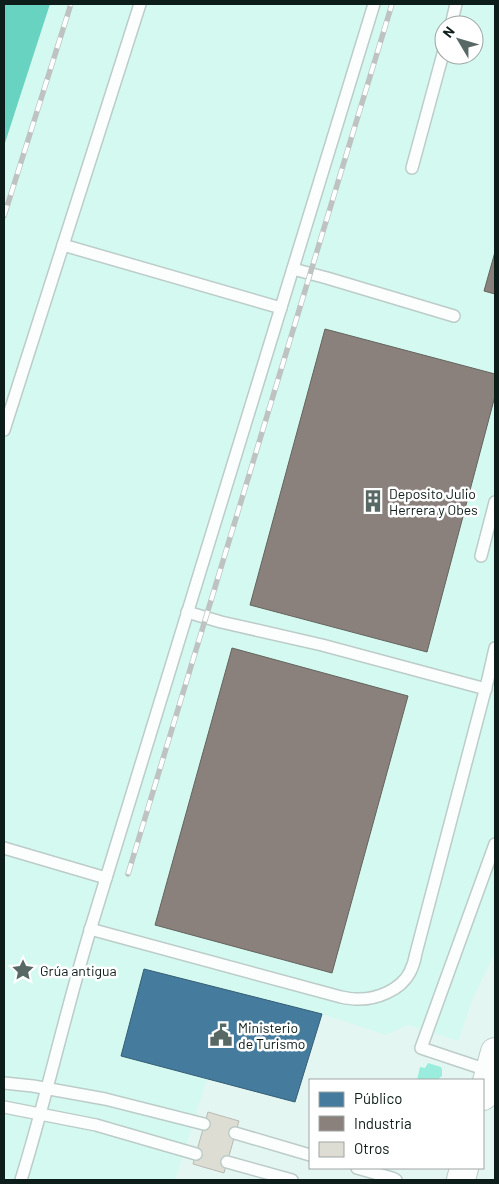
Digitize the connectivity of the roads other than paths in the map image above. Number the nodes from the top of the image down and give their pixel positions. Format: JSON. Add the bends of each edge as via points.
{"nodes":[{"id":1,"x":140,"y":4,"type":"edge"},
{"id":2,"x":374,"y":4,"type":"edge"},
{"id":3,"x":440,"y":65,"type":"edge"},
{"id":4,"x":412,"y":168,"type":"dead end"},
{"id":5,"x":63,"y":244,"type":"junction"},
{"id":6,"x":293,"y":269,"type":"junction"},
{"id":7,"x":281,"y":308,"type":"junction"},
{"id":8,"x":454,"y":316,"type":"dead end"},
{"id":9,"x":4,"y":430,"type":"edge"},
{"id":10,"x":495,"y":502,"type":"edge"},
{"id":11,"x":481,"y":556,"type":"dead end"},
{"id":12,"x":187,"y":612,"type":"junction"},
{"id":13,"x":495,"y":648,"type":"edge"},
{"id":14,"x":486,"y":688,"type":"junction"},
{"id":15,"x":495,"y":844,"type":"edge"},
{"id":16,"x":4,"y":848,"type":"edge"},
{"id":17,"x":106,"y":878,"type":"junction"},
{"id":18,"x":90,"y":929,"type":"junction"},
{"id":19,"x":489,"y":1073,"type":"edge"},
{"id":20,"x":4,"y":1083,"type":"edge"},
{"id":21,"x":46,"y":1089,"type":"junction"},
{"id":22,"x":4,"y":1107,"type":"edge"},
{"id":23,"x":39,"y":1114,"type":"junction"},
{"id":24,"x":204,"y":1124,"type":"dead end"},
{"id":25,"x":236,"y":1133,"type":"dead end"},
{"id":26,"x":196,"y":1154,"type":"dead end"},
{"id":27,"x":309,"y":1155,"type":"edge"},
{"id":28,"x":227,"y":1162,"type":"dead end"},
{"id":29,"x":360,"y":1169,"type":"edge"},
{"id":30,"x":21,"y":1180,"type":"edge"},
{"id":31,"x":292,"y":1180,"type":"edge"},
{"id":32,"x":396,"y":1180,"type":"edge"}],
"edges":[{"from":1,"to":5,"type":"lane"},
{"from":2,"to":6,"type":"lane"},
{"from":3,"to":4,"type":"lane"},
{"from":5,"to":7,"type":"lane"},
{"from":5,"to":9,"type":"lane"},
{"from":6,"to":7,"type":"lane"},
{"from":6,"to":8,"type":"lane"},
{"from":7,"to":12,"type":"lane"},
{"from":10,"to":11,"type":"lane"},
{"from":12,"to":14,"type":"lane"},
{"from":12,"to":17,"type":"lane"},
{"from":13,"to":14,"type":"lane"},
{"from":14,"to":18,"type":"lane","via":[[411,971],[395,988],[356,1000]]},
{"from":15,"to":19,"type":"lane","via":[[421,1048]]},
{"from":16,"to":17,"type":"lane"},
{"from":17,"to":18,"type":"lane"},
{"from":18,"to":21,"type":"lane"},
{"from":20,"to":21,"type":"lane"},
{"from":21,"to":23,"type":"lane"},
{"from":21,"to":24,"type":"lane","via":[[105,1099]]},
{"from":22,"to":23,"type":"lane"},
{"from":23,"to":26,"type":"lane","via":[[96,1125]]},
{"from":23,"to":30,"type":"lane"},
{"from":25,"to":27,"type":"lane"},
{"from":28,"to":31,"type":"lane"},
{"from":29,"to":32,"type":"lane"}]}
